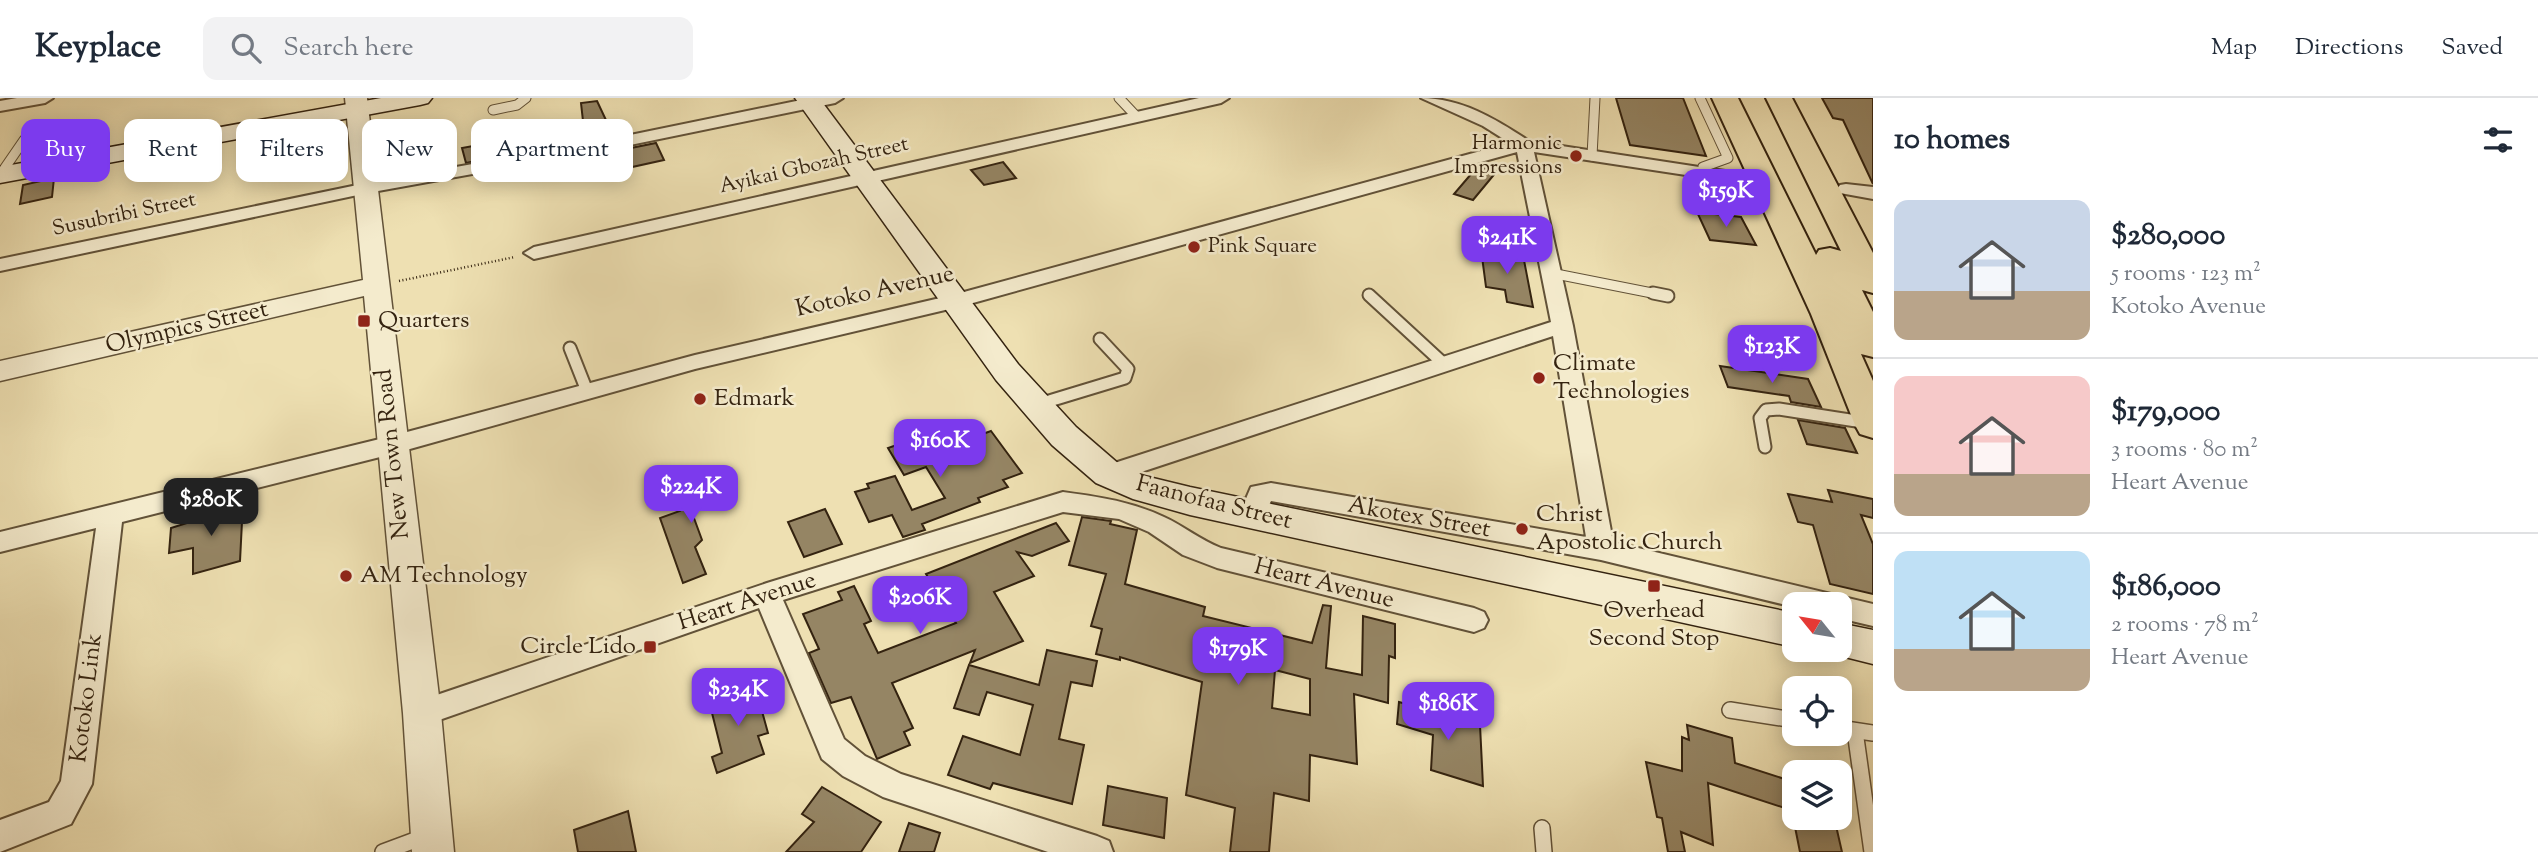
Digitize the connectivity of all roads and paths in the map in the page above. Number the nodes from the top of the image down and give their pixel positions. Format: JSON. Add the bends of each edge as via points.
{"nodes":[{"id":1,"x":45,"y":98,"type":"edge"},
{"id":2,"x":419,"y":98,"type":"edge"},
{"id":3,"x":526,"y":98,"type":"edge"},
{"id":4,"x":1119,"y":98,"type":"edge"},
{"id":5,"x":1222,"y":98,"type":"edge"},
{"id":6,"x":1429,"y":98,"type":"edge"},
{"id":7,"x":1595,"y":98,"type":"edge"},
{"id":8,"x":1700,"y":98,"type":"edge"},
{"id":9,"x":1725,"y":98,"type":"edge"},
{"id":10,"x":1753,"y":98,"type":"edge"},
{"id":11,"x":1779,"y":98,"type":"edge"},
{"id":12,"x":1799,"y":98,"type":"edge"},
{"id":13,"x":817,"y":100,"type":"edge"},
{"id":14,"x":356,"y":104,"type":"edge"},
{"id":15,"x":0,"y":106,"type":"edge"},
{"id":16,"x":493,"y":110,"type":"dead end"},
{"id":17,"x":1136,"y":116,"type":"junction"},
{"id":18,"x":21,"y":144,"type":"edge"},
{"id":19,"x":1524,"y":145,"type":"junction"},
{"id":20,"x":1592,"y":156,"type":"junction"},
{"id":21,"x":1704,"y":173,"type":"junction"},
{"id":22,"x":0,"y":175,"type":"edge"},
{"id":23,"x":865,"y":177,"type":"junction"},
{"id":24,"x":1765,"y":182,"type":"junction"},
{"id":25,"x":367,"y":188,"type":"junction"},
{"id":26,"x":1859,"y":191,"type":"edge"},
{"id":27,"x":1873,"y":235,"type":"edge"},
{"id":28,"x":534,"y":253,"type":"joint"},
{"id":29,"x":0,"y":265,"type":"edge"},
{"id":30,"x":1551,"y":273,"type":"junction"},
{"id":31,"x":1871,"y":278,"type":"edge"},
{"id":32,"x":374,"y":286,"type":"junction"},
{"id":33,"x":1369,"y":295,"type":"dead end"},
{"id":34,"x":1668,"y":296,"type":"dead end"},
{"id":35,"x":955,"y":301,"type":"junction"},
{"id":36,"x":1562,"y":326,"type":"junction"},
{"id":37,"x":1100,"y":339,"type":"dead end"},
{"id":38,"x":1873,"y":345,"type":"edge"},
{"id":39,"x":570,"y":348,"type":"dead end"},
{"id":40,"x":1445,"y":365,"type":"junction"},
{"id":41,"x":0,"y":371,"type":"edge"},
{"id":42,"x":587,"y":391,"type":"junction"},
{"id":43,"x":1036,"y":405,"type":"junction"},
{"id":44,"x":1873,"y":424,"type":"edge"},
{"id":45,"x":392,"y":445,"type":"junction"},
{"id":46,"x":1765,"y":447,"type":"dead end"},
{"id":47,"x":1108,"y":474,"type":"junction"},
{"id":48,"x":110,"y":515,"type":"junction"},
{"id":49,"x":1252,"y":515,"type":"junction"},
{"id":50,"x":0,"y":542,"type":"edge"},
{"id":51,"x":1601,"y":550,"type":"junction"},
{"id":52,"x":1782,"y":593,"type":"edge"},
{"id":53,"x":767,"y":594,"type":"junction"},
{"id":54,"x":1852,"y":610,"type":"edge"},
{"id":55,"x":1873,"y":615,"type":"edge"},
{"id":56,"x":1474,"y":620,"type":"dead end"},
{"id":57,"x":1782,"y":627,"type":"edge"},
{"id":58,"x":1852,"y":643,"type":"edge"},
{"id":59,"x":1873,"y":647,"type":"edge"},
{"id":60,"x":1730,"y":710,"type":"dead end"},
{"id":61,"x":422,"y":713,"type":"junction"},
{"id":62,"x":1782,"y":718,"type":"edge"},
{"id":63,"x":1852,"y":730,"type":"edge"},
{"id":64,"x":1873,"y":733,"type":"edge"},
{"id":65,"x":1852,"y":746,"type":"edge"},
{"id":66,"x":1542,"y":828,"type":"dead end"},
{"id":67,"x":0,"y":836,"type":"edge"},
{"id":68,"x":433,"y":843,"type":"edge"},
{"id":69,"x":383,"y":852,"type":"edge"},
{"id":70,"x":1097,"y":852,"type":"edge"},
{"id":71,"x":1544,"y":852,"type":"edge"},
{"id":72,"x":1872,"y":852,"type":"edge"}],
"edges":[{"from":1,"to":15,"type":"street"},
{"from":2,"to":14,"type":"main road"},
{"from":3,"to":16,"type":"lane","via":[[517,105]]},
{"from":4,"to":17,"type":"lane"},
{"from":5,"to":17,"type":"street","name":"Ayikai Gbozah Street"},
{"from":6,"to":19,"type":"street","via":[[1489,122]]},
{"from":7,"to":20,"type":"lane"},
{"from":8,"to":21,"type":"lane","via":[[1728,158],[1703,167]]},
{"from":9,"to":24,"type":"main road"},
{"from":10,"to":38,"type":"main road"},
{"from":11,"to":31,"type":"main road"},
{"from":12,"to":26,"type":"main road"},
{"from":13,"to":23,"type":"main road","name":"Faanofaa Street"},
{"from":13,"to":25,"type":"street","name":"Susubribi Street","via":[[601,146]]},
{"from":14,"to":22,"type":"main road"},
{"from":14,"to":25,"type":"street","name":"New Town Road"},
{"from":17,"to":23,"type":"street","name":"Ayikai Gbozah Street"},
{"from":18,"to":22,"type":"lane"},
{"from":19,"to":20,"type":"street","name":"Kotoko Avenue"},
{"from":19,"to":30,"type":"street"},
{"from":19,"to":35,"type":"street","name":"Kotoko Avenue"},
{"from":20,"to":21,"type":"street","name":"Kotoko Avenue"},
{"from":21,"to":24,"type":"street","name":"Kotoko Avenue"},
{"from":23,"to":28,"type":"street","name":"Ayikai Gbozah Street"},
{"from":23,"to":35,"type":"main road","name":"Faanofaa Street"},
{"from":24,"to":44,"type":"main road"},
{"from":25,"to":29,"type":"street","name":"Susubribi Street"},
{"from":25,"to":32,"type":"street","name":"New Town Road"},
{"from":26,"to":27,"type":"main road"},
{"from":28,"to":32,"type":"path"},
{"from":30,"to":34,"type":"lane"},
{"from":30,"to":36,"type":"street"},
{"from":32,"to":41,"type":"street","name":"Olympics Street"},
{"from":32,"to":45,"type":"street","name":"New Town Road"},
{"from":33,"to":40,"type":"lane"},
{"from":35,"to":42,"type":"street","name":"Kotoko Avenue"},
{"from":35,"to":43,"type":"main road","name":"Faanofaa Street"},
{"from":36,"to":40,"type":"street"},
{"from":36,"to":51,"type":"street"},
{"from":37,"to":43,"type":"lane","via":[[1128,369],[1125,379]]},
{"from":39,"to":42,"type":"lane"},
{"from":40,"to":47,"type":"street"},
{"from":42,"to":45,"type":"street","name":"Kotoko Avenue"},
{"from":43,"to":47,"type":"main road","name":"Faanofaa Street"},
{"from":44,"to":46,"type":"lane","via":[[1766,410],[1760,418]]},
{"from":45,"to":48,"type":"street","name":"Kotoko Avenue"},
{"from":45,"to":61,"type":"street","name":"New Town Road"},
{"from":47,"to":49,"type":"main road","name":"Faanofaa Street","via":[[1146,489]]},
{"from":48,"to":50,"type":"street","name":"Kotoko Avenue"},
{"from":48,"to":67,"type":"street","name":"Kotoko Link","via":[[76,784],[60,813]]},
{"from":49,"to":51,"type":"street","name":"Akotex Street","via":[[1260,494],[1270,492]]},
{"from":49,"to":57,"type":"main road","name":"Faanofaa Street"},
{"from":51,"to":52,"type":"street","name":"Akotex Street"},
{"from":53,"to":56,"type":"street","name":"Heart Avenue","via":[[1063,502],[1123,510],[1217,558]]},
{"from":53,"to":61,"type":"street","name":"Heart Avenue"},
{"from":53,"to":70,"type":"street","via":[[833,749],[853,766],[894,787]]},
{"from":54,"to":55,"type":"street"},
{"from":58,"to":59,"type":"main road"},
{"from":60,"to":62,"type":"lane"},
{"from":61,"to":68,"type":"street","name":"New Town Road"},
{"from":63,"to":64,"type":"lane"},
{"from":65,"to":72,"type":"lane","via":[[1867,799]]},
{"from":66,"to":71,"type":"lane"},
{"from":68,"to":69,"type":"lane"}]}
